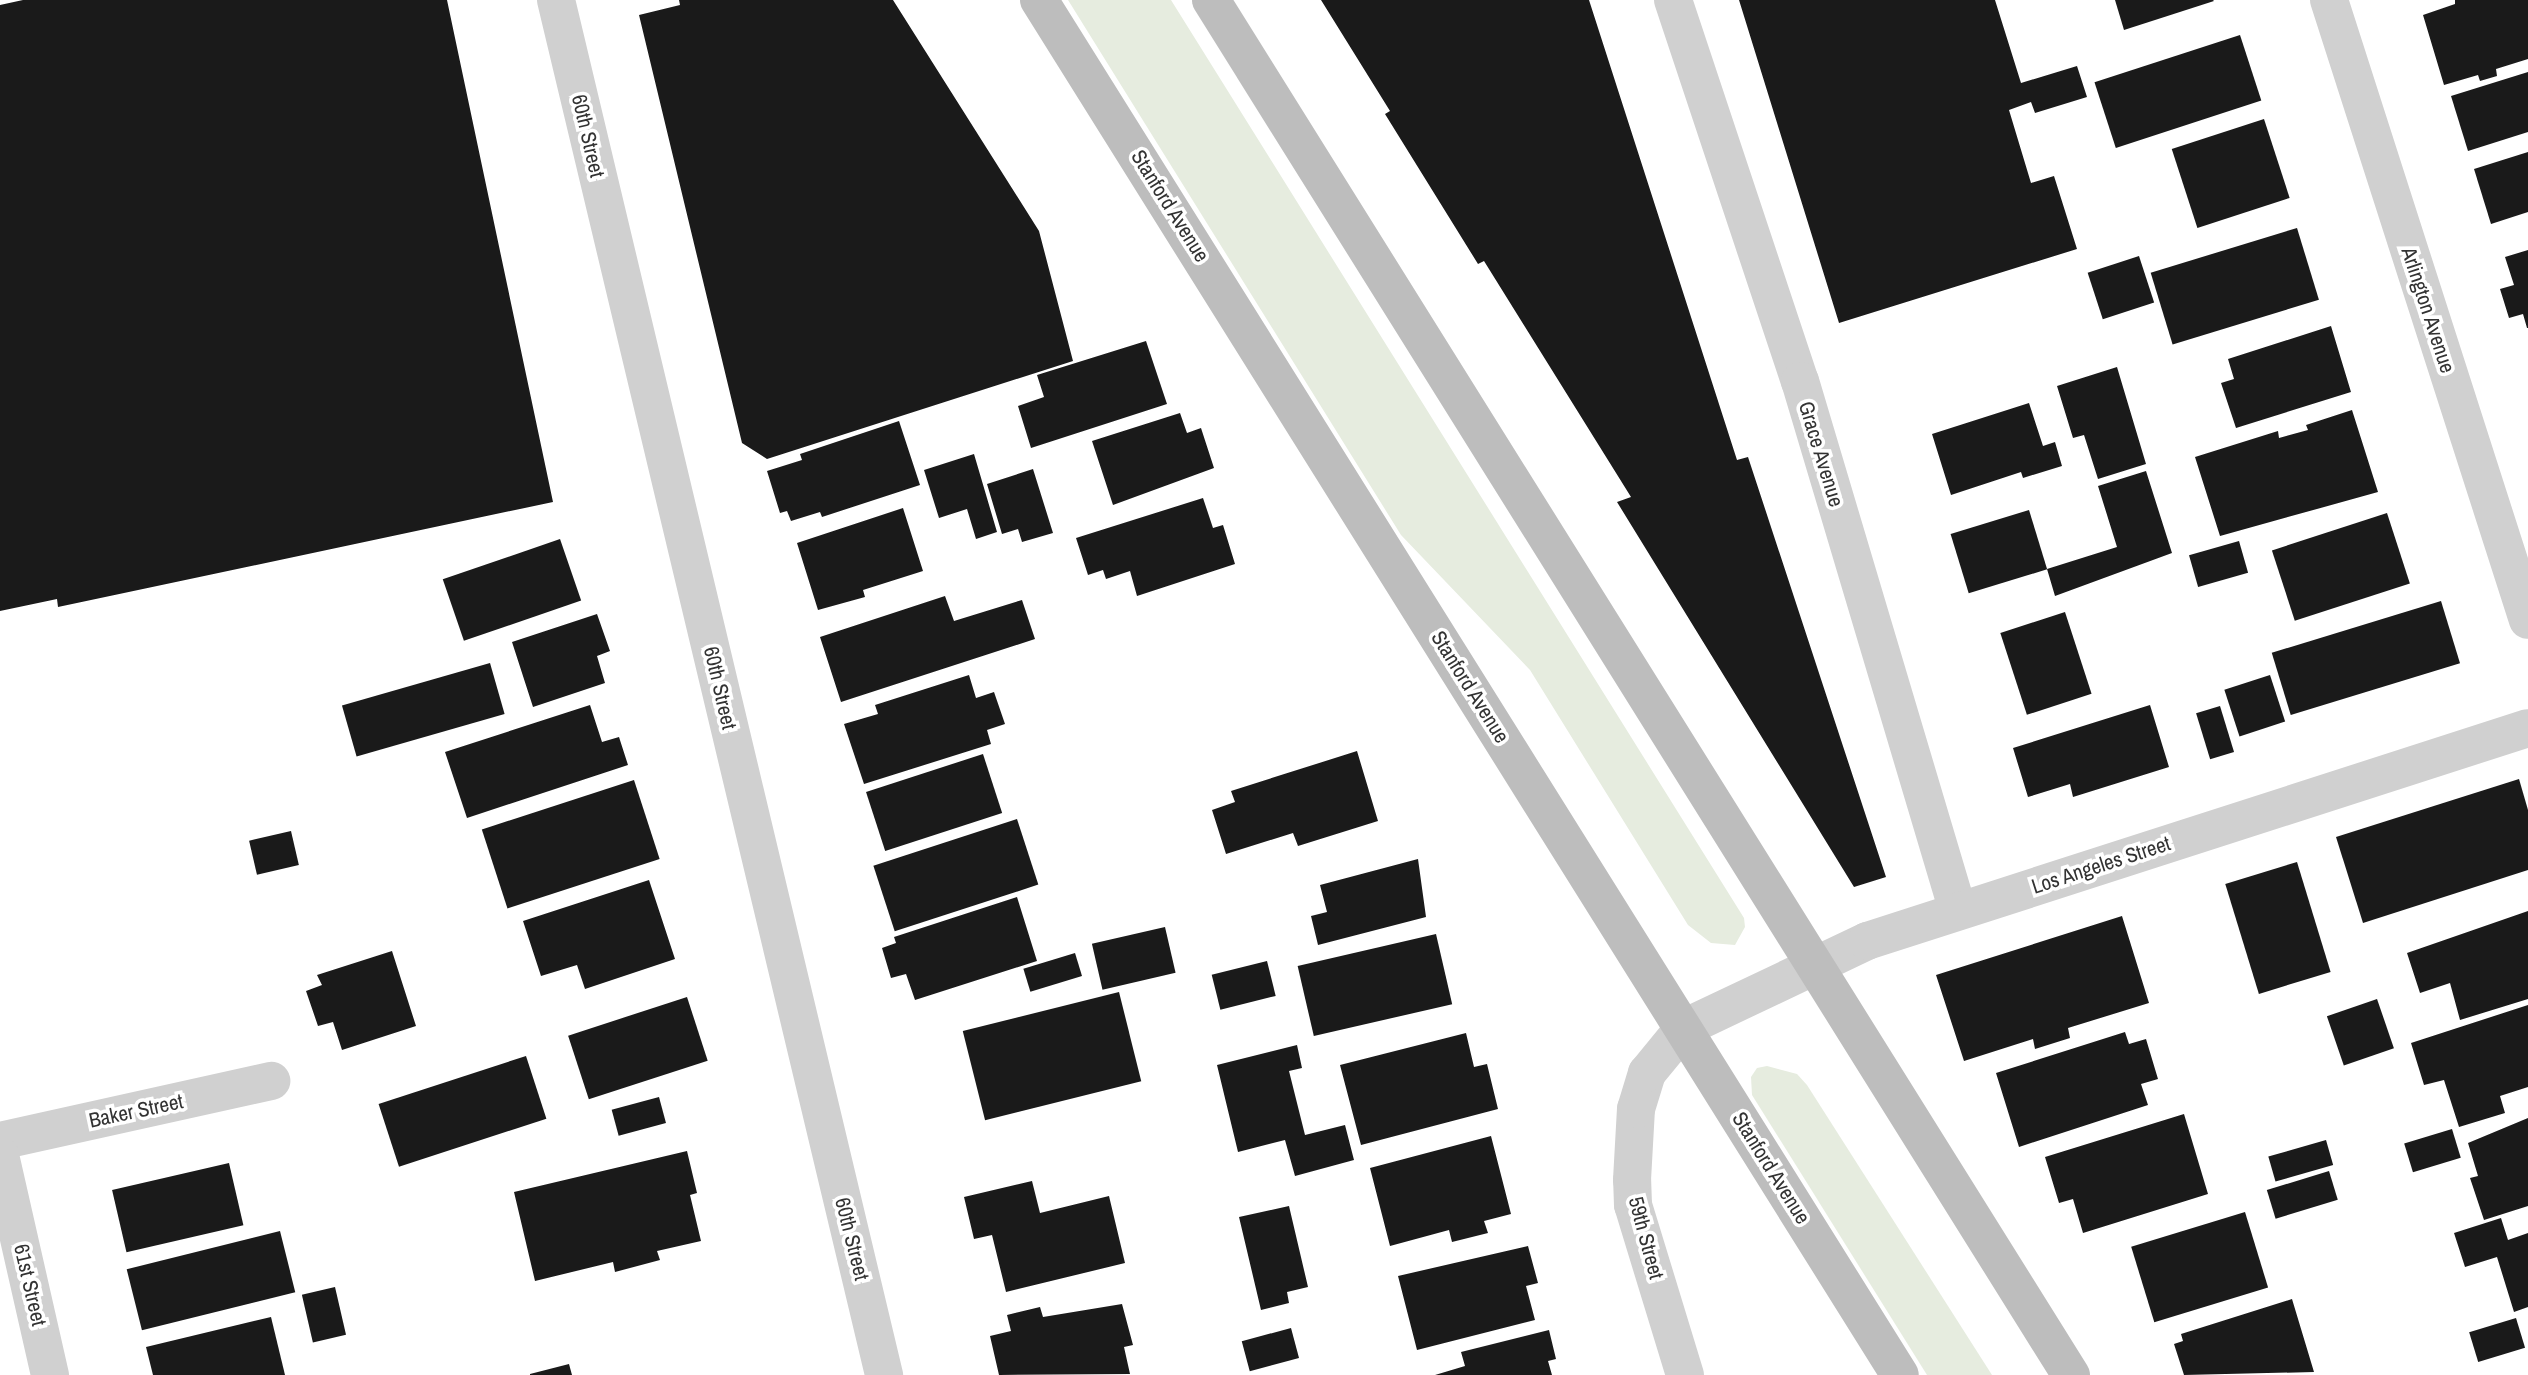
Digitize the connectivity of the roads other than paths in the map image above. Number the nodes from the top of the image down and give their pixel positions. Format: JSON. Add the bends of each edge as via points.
{"nodes":[{"id":1,"x":556,"y":0,"type":"edge"},
{"id":2,"x":1039,"y":0,"type":"edge"},
{"id":3,"x":1211,"y":0,"type":"edge"},
{"id":4,"x":1673,"y":0,"type":"edge"},
{"id":5,"x":2329,"y":0,"type":"edge"},
{"id":6,"x":2528,"y":620,"type":"edge"},
{"id":7,"x":2528,"y":728,"type":"edge"},
{"id":8,"x":1958,"y":911,"type":"junction"},
{"id":9,"x":1815,"y":963,"type":"junction"},
{"id":10,"x":1684,"y":1028,"type":"junction"},
{"id":11,"x":271,"y":1081,"type":"dead end"},
{"id":12,"x":0,"y":1141,"type":"edge"},
{"id":13,"x":0,"y":1155,"type":"edge"},
{"id":14,"x":50,"y":1375,"type":"edge"},
{"id":15,"x":884,"y":1375,"type":"edge"},
{"id":16,"x":1685,"y":1375,"type":"edge"},
{"id":17,"x":1900,"y":1375,"type":"edge"},
{"id":18,"x":2071,"y":1375,"type":"edge"}],
"edges":[{"from":1,"to":15,"type":"street","name":"60th Street"},
{"from":2,"to":10,"type":"main road","name":"Stanford Avenue"},
{"from":3,"to":9,"type":"main road"},
{"from":4,"to":8,"type":"street","name":"Grace Avenue","via":[[1800,381]]},
{"from":5,"to":6,"type":"street","name":"Arlington Avenue"},
{"from":7,"to":8,"type":"street","name":"Los Angeles Street"},
{"from":8,"to":9,"type":"street","name":"Los Angeles Street"},
{"from":9,"to":10,"type":"street","name":"Los Angeles Street"},
{"from":9,"to":18,"type":"main road"},
{"from":10,"to":16,"type":"street","name":"59th Street","via":[[1647,1073],[1636,1109],[1632,1180],[1633,1205]]},
{"from":10,"to":17,"type":"main road","name":"Stanford Avenue"},
{"from":11,"to":12,"type":"street","name":"Baker Street"},
{"from":13,"to":14,"type":"street","name":"61st Street"}]}
